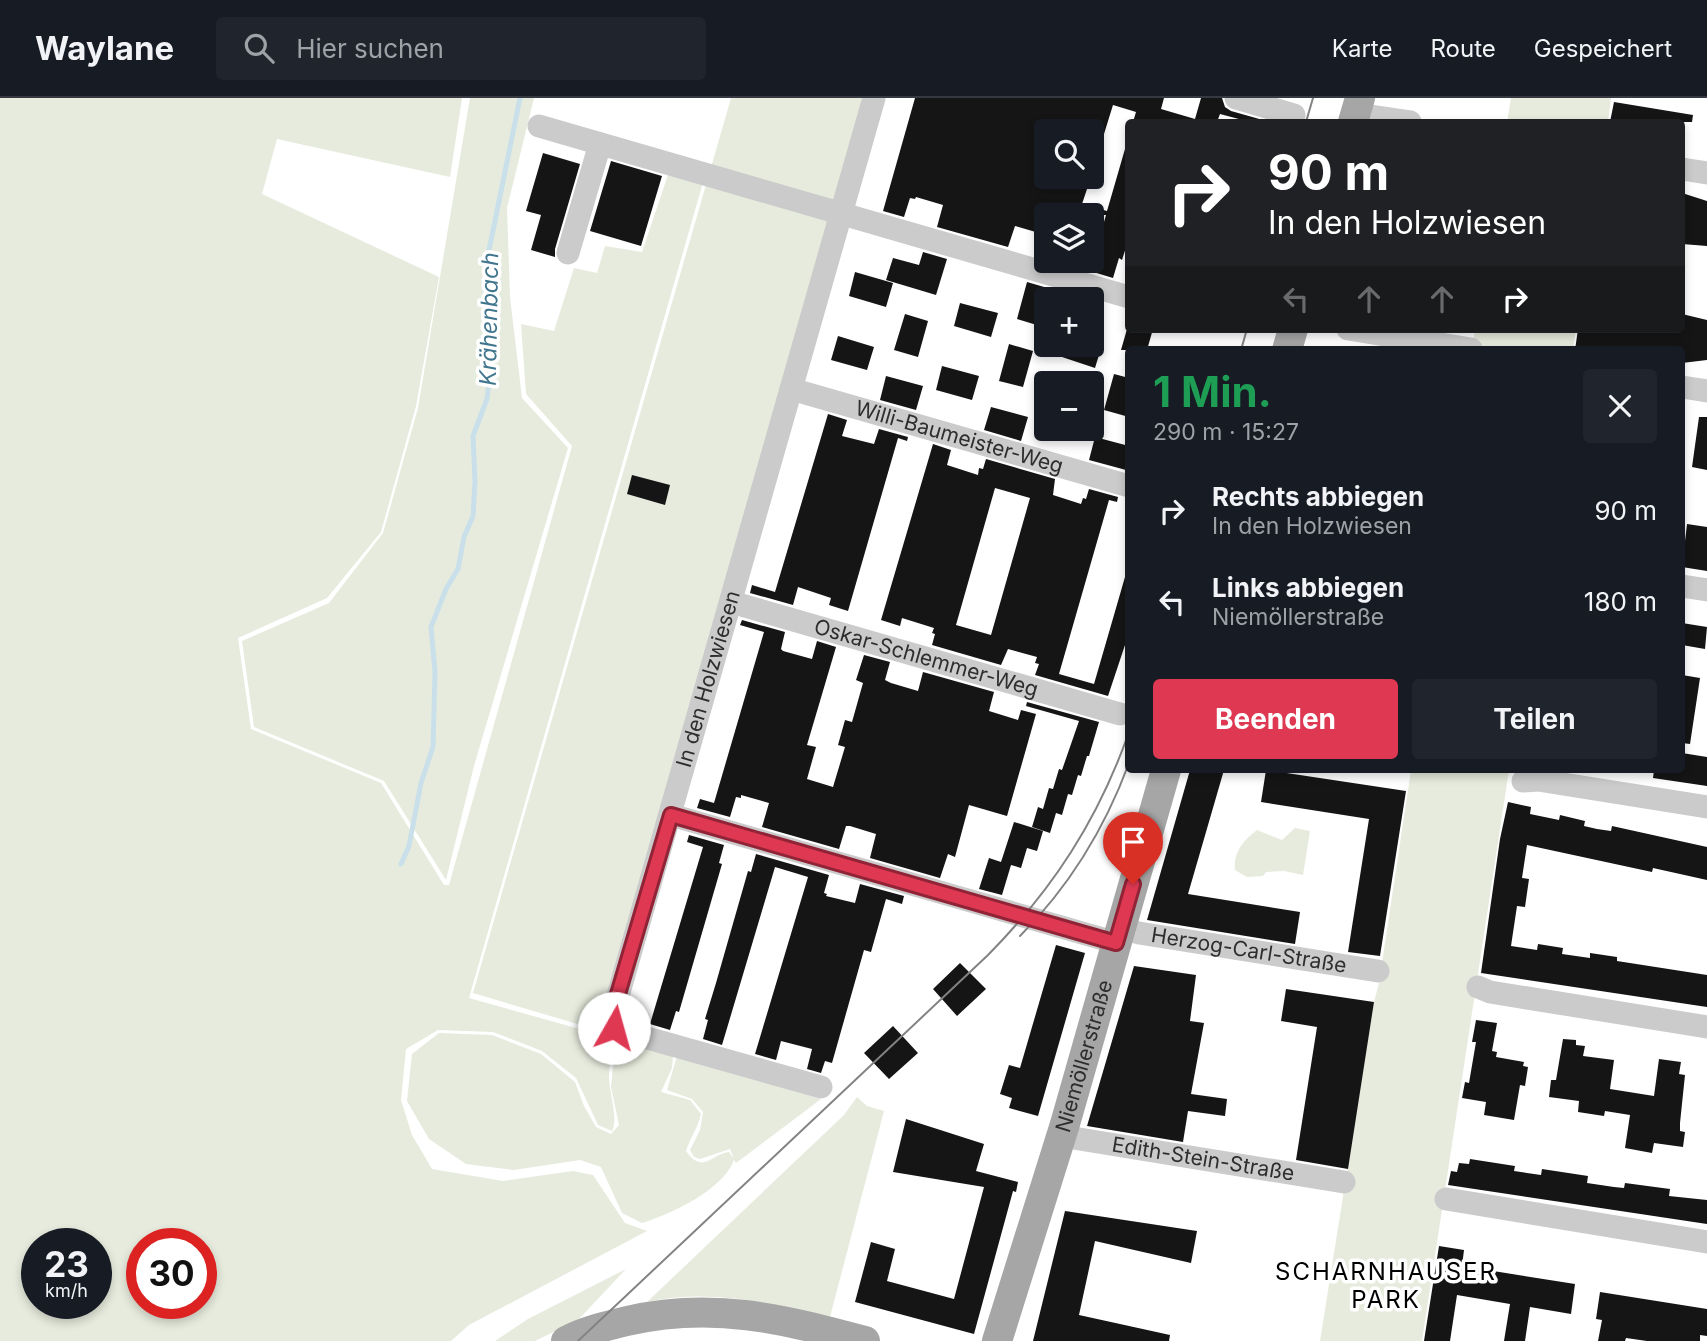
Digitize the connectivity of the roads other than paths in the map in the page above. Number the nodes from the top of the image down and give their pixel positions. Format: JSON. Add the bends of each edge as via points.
{"nodes":[{"id":1,"x":874,"y":98,"type":"edge"},
{"id":2,"x":1236,"y":98,"type":"edge"},
{"id":3,"x":1356,"y":112,"type":"edge"},
{"id":4,"x":1294,"y":114,"type":"dead end"},
{"id":5,"x":1394,"y":119,"type":"edge"},
{"id":6,"x":539,"y":126,"type":"dead end"},
{"id":7,"x":600,"y":144,"type":"junction"},
{"id":8,"x":1685,"y":169,"type":"edge"},
{"id":9,"x":1707,"y":173,"type":"edge"},
{"id":10,"x":841,"y":214,"type":"junction"},
{"id":11,"x":568,"y":253,"type":"dead end"},
{"id":12,"x":1125,"y":296,"type":"edge"},
{"id":13,"x":1373,"y":333,"type":"edge"},
{"id":14,"x":1453,"y":346,"type":"edge"},
{"id":15,"x":1685,"y":387,"type":"edge"},
{"id":16,"x":791,"y":389,"type":"junction"},
{"id":17,"x":1707,"y":391,"type":"edge"},
{"id":18,"x":1125,"y":485,"type":"edge"},
{"id":19,"x":1685,"y":586,"type":"edge"},
{"id":20,"x":1707,"y":590,"type":"edge"},
{"id":21,"x":731,"y":602,"type":"junction"},
{"id":22,"x":1120,"y":714,"type":"dead end"},
{"id":23,"x":1165,"y":773,"type":"edge"},
{"id":24,"x":1522,"y":781,"type":"dead end"},
{"id":25,"x":1707,"y":807,"type":"edge"},
{"id":26,"x":671,"y":815,"type":"junction"},
{"id":27,"x":1119,"y":935,"type":"junction"},
{"id":28,"x":1378,"y":971,"type":"dead end"},
{"id":29,"x":1478,"y":987,"type":"dead end"},
{"id":30,"x":1707,"y":1027,"type":"edge"},
{"id":31,"x":821,"y":1087,"type":"dead end"},
{"id":32,"x":1061,"y":1136,"type":"junction"},
{"id":33,"x":1344,"y":1182,"type":"dead end"},
{"id":34,"x":1446,"y":1199,"type":"dead end"},
{"id":35,"x":1707,"y":1241,"type":"edge"},
{"id":36,"x":566,"y":1341,"type":"edge"},
{"id":37,"x":865,"y":1341,"type":"edge"},
{"id":38,"x":997,"y":1341,"type":"edge"}],
"edges":[{"from":1,"to":10,"type":"street","name":"In den Holzwiesen"},
{"from":2,"to":4,"type":"street"},
{"from":3,"to":5,"type":"street"},
{"from":6,"to":7,"type":"street"},
{"from":7,"to":10,"type":"street"},
{"from":7,"to":11,"type":"street"},
{"from":8,"to":9,"type":"street"},
{"from":10,"to":12,"type":"street"},
{"from":10,"to":16,"type":"street","name":"In den Holzwiesen"},
{"from":13,"to":14,"type":"street"},
{"from":15,"to":17,"type":"street"},
{"from":16,"to":18,"type":"street","name":"Willi-Baumeister-Weg"},
{"from":16,"to":21,"type":"street","name":"In den Holzwiesen"},
{"from":19,"to":20,"type":"street"},
{"from":21,"to":22,"type":"street","name":"Oskar-Schlemmer-Weg"},
{"from":21,"to":26,"type":"street","name":"In den Holzwiesen"},
{"from":23,"to":27,"type":"main road","name":"Niemöllerstraße"},
{"from":24,"to":25,"type":"street"},
{"from":26,"to":27,"type":"street"},
{"from":26,"to":31,"type":"street","name":"In den Holzwiesen","via":[[611,1023],[614,1028]]},
{"from":27,"to":28,"type":"street","name":"Herzog-Carl-Straße","via":[[1139,933]]},
{"from":27,"to":32,"type":"main road","name":"Niemöllerstraße"},
{"from":29,"to":30,"type":"street"},
{"from":32,"to":33,"type":"street","name":"Edith-Stein-Straße"},
{"from":32,"to":38,"type":"main road","name":"Niemöllerstraße"},
{"from":34,"to":35,"type":"street"},
{"from":36,"to":37,"type":"main road","via":[[642,1318],[705,1311],[783,1319]]}]}
